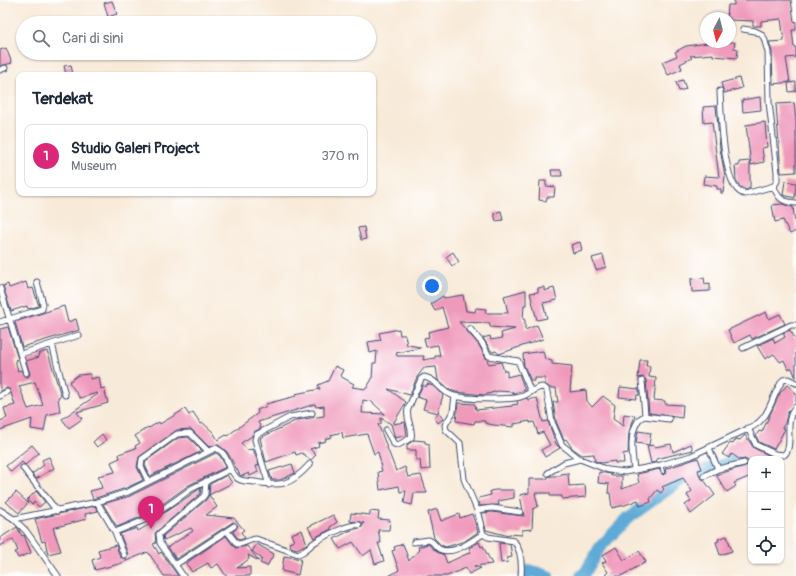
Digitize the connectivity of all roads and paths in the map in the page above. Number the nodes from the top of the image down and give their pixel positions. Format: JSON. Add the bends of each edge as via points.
{"nodes":[{"id":1,"x":743,"y":29,"type":"dead end"},
{"id":2,"x":720,"y":91,"type":"dead end"},
{"id":3,"x":774,"y":186,"type":"junction"},
{"id":4,"x":796,"y":203,"type":"edge"},
{"id":5,"x":37,"y":282,"type":"dead end"},
{"id":6,"x":0,"y":288,"type":"edge"},
{"id":7,"x":10,"y":319,"type":"junction"},
{"id":8,"x":0,"y":322,"type":"edge"},
{"id":9,"x":796,"y":325,"type":"edge"},
{"id":10,"x":470,"y":329,"type":"dead end"},
{"id":11,"x":79,"y":336,"type":"dead end"},
{"id":12,"x":52,"y":344,"type":"junction"},
{"id":13,"x":743,"y":348,"type":"dead end"},
{"id":14,"x":21,"y":354,"type":"junction"},
{"id":15,"x":26,"y":373,"type":"dead end"},
{"id":16,"x":642,"y":381,"type":"dead end"},
{"id":17,"x":796,"y":382,"type":"edge"},
{"id":18,"x":7,"y":392,"type":"dead end"},
{"id":19,"x":531,"y":392,"type":"junction"},
{"id":20,"x":65,"y":395,"type":"dead end"},
{"id":21,"x":0,"y":396,"type":"edge"},
{"id":22,"x":455,"y":396,"type":"junction"},
{"id":23,"x":796,"y":407,"type":"edge"},
{"id":24,"x":312,"y":413,"type":"dead end"},
{"id":25,"x":644,"y":416,"type":"junction"},
{"id":26,"x":669,"y":419,"type":"dead end"},
{"id":27,"x":748,"y":428,"type":"junction"},
{"id":28,"x":386,"y":430,"type":"dead end"},
{"id":29,"x":709,"y":448,"type":"junction"},
{"id":30,"x":208,"y":451,"type":"junction"},
{"id":31,"x":580,"y":458,"type":"junction"},
{"id":32,"x":744,"y":463,"type":"dead end"},
{"id":33,"x":310,"y":464,"type":"dead end"},
{"id":34,"x":661,"y":465,"type":"junction"},
{"id":35,"x":717,"y":467,"type":"junction"},
{"id":36,"x":23,"y":468,"type":"dead end"},
{"id":37,"x":231,"y":469,"type":"junction"},
{"id":38,"x":634,"y":469,"type":"junction"},
{"id":39,"x":663,"y":472,"type":"dead end"},
{"id":40,"x":548,"y":473,"type":"dead end"},
{"id":41,"x":704,"y":476,"type":"dead end"},
{"id":42,"x":148,"y":481,"type":"junction"},
{"id":43,"x":206,"y":481,"type":"junction"},
{"id":44,"x":269,"y":485,"type":"junction"},
{"id":45,"x":97,"y":502,"type":"junction"},
{"id":46,"x":0,"y":510,"type":"edge"},
{"id":47,"x":477,"y":510,"type":"junction"},
{"id":48,"x":57,"y":511,"type":"junction"},
{"id":49,"x":520,"y":512,"type":"dead end"},
{"id":50,"x":14,"y":519,"type":"junction"},
{"id":51,"x":359,"y":525,"type":"dead end"},
{"id":52,"x":234,"y":526,"type":"dead end"},
{"id":53,"x":227,"y":531,"type":"junction"},
{"id":54,"x":116,"y":532,"type":"junction"},
{"id":55,"x":483,"y":534,"type":"junction"},
{"id":56,"x":414,"y":542,"type":"dead end"},
{"id":57,"x":124,"y":555,"type":"dead end"},
{"id":58,"x":176,"y":565,"type":"junction"},
{"id":59,"x":58,"y":576,"type":"edge"},
{"id":60,"x":183,"y":576,"type":"edge"},
{"id":61,"x":521,"y":576,"type":"edge"}],
"edges":[{"from":1,"to":3,"type":"street","via":[[761,34],[768,52],[769,102],[777,172]]},
{"from":2,"to":3,"type":"street","via":[[726,163],[735,189],[744,194]]},
{"from":3,"to":4,"type":"street","via":[[781,200]]},
{"from":5,"to":7,"type":"street","via":[[42,309]]},
{"from":6,"to":7,"type":"street"},
{"from":7,"to":8,"type":"street"},
{"from":7,"to":14,"type":"street"},
{"from":9,"to":13,"type":"street"},
{"from":10,"to":19,"type":"street","via":[[489,356],[518,361]]},
{"from":11,"to":12,"type":"street"},
{"from":12,"to":14,"type":"street"},
{"from":12,"to":20,"type":"street"},
{"from":14,"to":15,"type":"street"},
{"from":16,"to":25,"type":"street"},
{"from":17,"to":27,"type":"street","via":[[783,380],[765,417],[760,423]]},
{"from":18,"to":21,"type":"street"},
{"from":19,"to":22,"type":"street","via":[[520,397],[501,399]]},
{"from":19,"to":31,"type":"street","via":[[538,388],[546,389],[556,435],[569,452]]},
{"from":22,"to":28,"type":"street","via":[[424,377],[406,414],[411,438],[398,445],[394,444]]},
{"from":22,"to":47,"type":"street","via":[[453,412],[445,425],[446,430],[460,443],[464,479]]},
{"from":23,"to":27,"type":"street","via":[[790,414],[788,449],[784,455],[775,454],[756,445]]},
{"from":24,"to":44,"type":"street","via":[[290,417],[256,435],[255,440]]},
{"from":25,"to":26,"type":"street"},
{"from":25,"to":38,"type":"street","via":[[639,419],[633,434]]},
{"from":27,"to":29,"type":"street"},
{"from":29,"to":34,"type":"street"},
{"from":29,"to":35,"type":"street"},
{"from":30,"to":37,"type":"street","via":[[216,448],[219,450]]},
{"from":30,"to":42,"type":"street"},
{"from":30,"to":42,"type":"street","via":[[190,434],[178,434],[142,459],[140,466]]},
{"from":31,"to":38,"type":"street","via":[[608,470],[625,472]]},
{"from":31,"to":40,"type":"street"},
{"from":32,"to":35,"type":"street"},
{"from":33,"to":44,"type":"street","via":[[294,480],[286,484]]},
{"from":34,"to":38,"type":"street"},
{"from":34,"to":39,"type":"lane"},
{"from":35,"to":41,"type":"street"},
{"from":36,"to":48,"type":"street"},
{"from":37,"to":43,"type":"street"},
{"from":37,"to":44,"type":"street","via":[[239,480]]},
{"from":42,"to":45,"type":"street","via":[[117,496]]},
{"from":43,"to":54,"type":"street","via":[[152,517]]},
{"from":43,"to":58,"type":"street","via":[[203,497],[159,534],[160,543]]},
{"from":45,"to":48,"type":"street"},
{"from":45,"to":54,"type":"street"},
{"from":46,"to":50,"type":"street"},
{"from":47,"to":49,"type":"street","via":[[492,508]]},
{"from":47,"to":55,"type":"street"},
{"from":48,"to":50,"type":"street"},
{"from":50,"to":59,"type":"street","via":[[26,531]]},
{"from":51,"to":53,"type":"street","via":[[353,524],[327,536],[298,554],[256,539],[242,545],[237,544]]},
{"from":52,"to":53,"type":"street"},
{"from":53,"to":58,"type":"street"},
{"from":54,"to":57,"type":"street"},
{"from":55,"to":56,"type":"street","via":[[460,548],[453,549],[439,549],[430,540]]},
{"from":55,"to":61,"type":"street","via":[[514,541],[521,559]]},
{"from":58,"to":60,"type":"street"}]}
